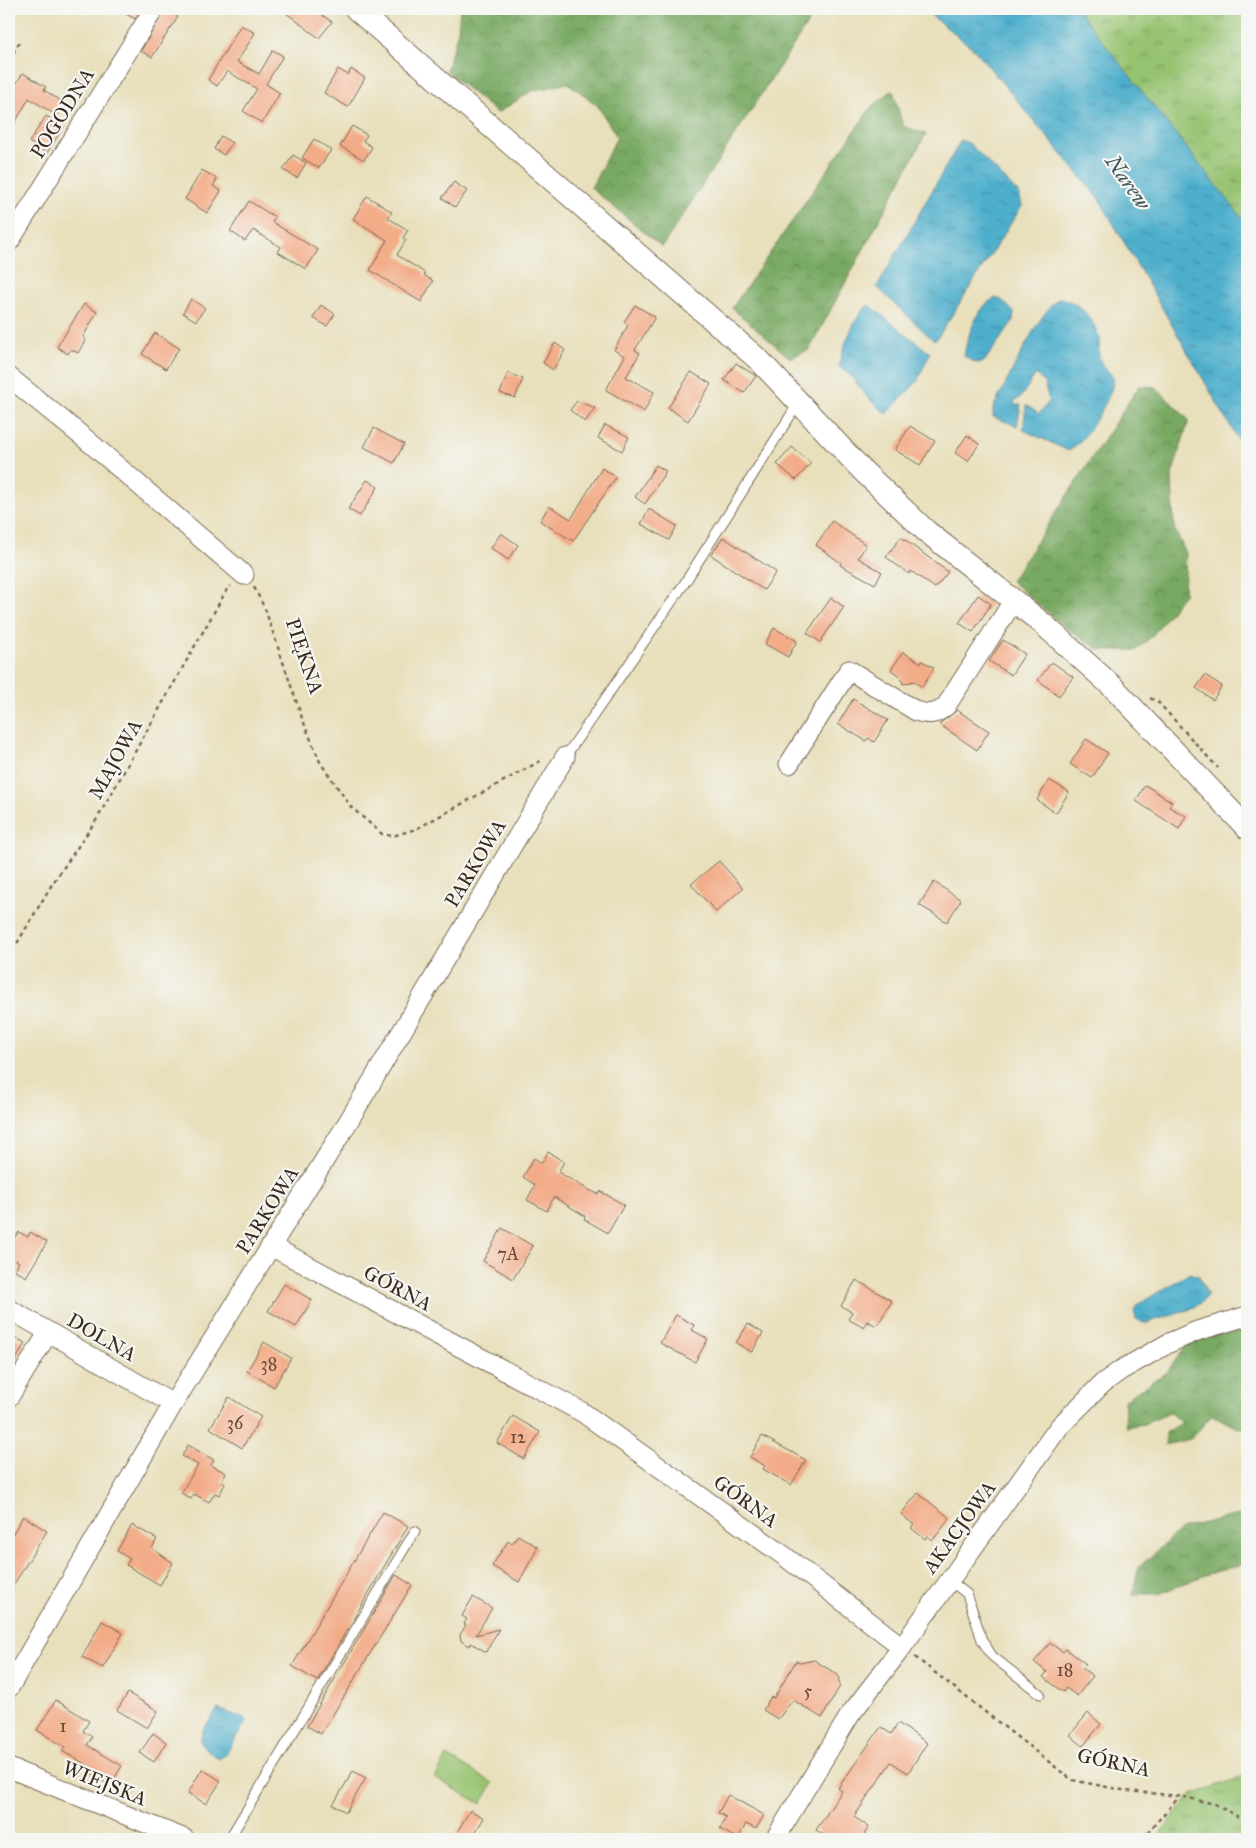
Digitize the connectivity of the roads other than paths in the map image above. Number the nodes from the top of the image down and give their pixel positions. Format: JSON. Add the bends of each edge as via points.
{"nodes":[{"id":1,"x":154,"y":9,"type":"edge"},
{"id":2,"x":356,"y":9,"type":"edge"},
{"id":3,"x":9,"y":242,"type":"edge"},
{"id":4,"x":9,"y":377,"type":"edge"},
{"id":5,"x":800,"y":402,"type":"junction"},
{"id":6,"x":244,"y":575,"type":"road end"},
{"id":7,"x":1014,"y":600,"type":"junction"},
{"id":8,"x":566,"y":757,"type":"joint"},
{"id":9,"x":789,"y":764,"type":"dead end"},
{"id":10,"x":1247,"y":828,"type":"edge"},
{"id":11,"x":271,"y":1246,"type":"junction"},
{"id":12,"x":9,"y":1309,"type":"edge"},
{"id":13,"x":1247,"y":1316,"type":"edge"},
{"id":14,"x":48,"y":1333,"type":"junction"},
{"id":15,"x":9,"y":1397,"type":"edge"},
{"id":16,"x":173,"y":1404,"type":"junction"},
{"id":17,"x":415,"y":1531,"type":"dead end"},
{"id":18,"x":949,"y":1580,"type":"junction"},
{"id":19,"x":902,"y":1647,"type":"junction"},
{"id":20,"x":9,"y":1688,"type":"edge"},
{"id":21,"x":1040,"y":1694,"type":"dead end"},
{"id":22,"x":9,"y":1768,"type":"edge"},
{"id":23,"x":185,"y":1839,"type":"edge"},
{"id":24,"x":229,"y":1839,"type":"edge"},
{"id":25,"x":775,"y":1839,"type":"edge"}],
"edges":[{"from":1,"to":3,"type":"street","name":"POGODNA"},
{"from":2,"to":5,"type":"street","via":[[723,328]]},
{"from":4,"to":6,"type":"street"},
{"from":5,"to":7,"type":"street","via":[[862,470],[926,531]]},
{"from":5,"to":8,"type":"lane","via":[[684,584]]},
{"from":7,"to":9,"type":"street","via":[[946,706],[938,713],[927,715],[916,711],[849,670]]},
{"from":7,"to":10,"type":"street","via":[[1113,687]]},
{"from":8,"to":11,"type":"street","name":"PARKOWA"},
{"from":11,"to":16,"type":"street","name":"PARKOWA"},
{"from":11,"to":19,"type":"street","name":"GÓRNA","via":[[582,1412],[738,1523]]},
{"from":12,"to":14,"type":"street","name":"DOLNA"},
{"from":13,"to":18,"type":"street","name":"AKACJOWA","via":[[1169,1343],[1103,1383],[1058,1427]]},
{"from":14,"to":15,"type":"street"},
{"from":14,"to":16,"type":"street","name":"DOLNA"},
{"from":16,"to":20,"type":"street","name":"PARKOWA"},
{"from":17,"to":24,"type":"lane"},
{"from":18,"to":19,"type":"street","name":"AKACJOWA"},
{"from":18,"to":21,"type":"lane","via":[[967,1594],[982,1640],[992,1656]]},
{"from":19,"to":25,"type":"street","name":"AKACJOWA","via":[[850,1715]]},
{"from":22,"to":23,"type":"street","name":"WIEJSKA"}]}
